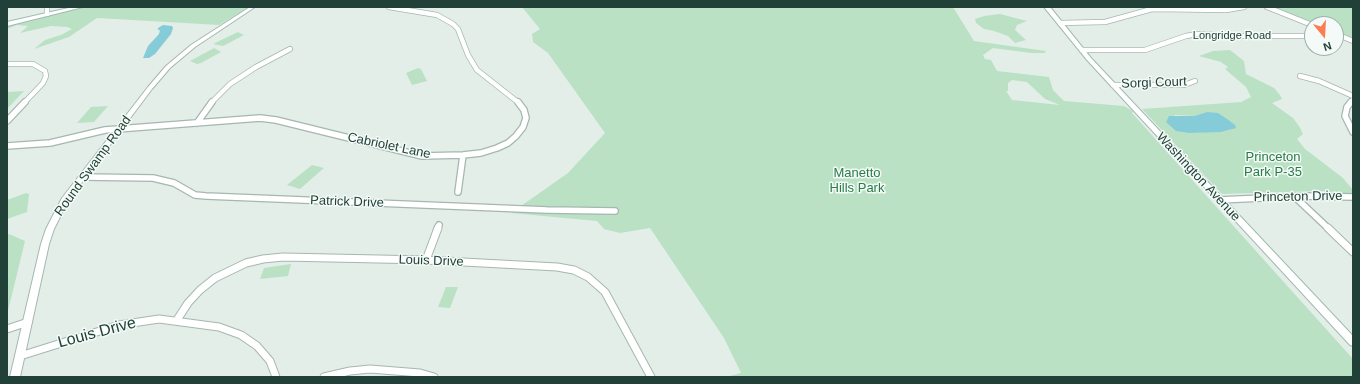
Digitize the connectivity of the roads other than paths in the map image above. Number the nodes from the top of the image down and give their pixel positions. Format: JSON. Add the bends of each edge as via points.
{"nodes":[{"id":1,"x":47,"y":7,"type":"edge"},
{"id":2,"x":80,"y":7,"type":"edge"},
{"id":3,"x":254,"y":7,"type":"edge"},
{"id":4,"x":389,"y":7,"type":"edge"},
{"id":5,"x":1047,"y":7,"type":"edge"},
{"id":6,"x":1244,"y":7,"type":"edge"},
{"id":7,"x":1267,"y":7,"type":"edge"},
{"id":8,"x":47,"y":14,"type":"junction"},
{"id":9,"x":1304,"y":22,"type":"edge"},
{"id":10,"x":1060,"y":23,"type":"junction"},
{"id":11,"x":7,"y":24,"type":"edge"},
{"id":12,"x":1304,"y":36,"type":"edge"},
{"id":13,"x":290,"y":49,"type":"dead end"},
{"id":14,"x":1082,"y":50,"type":"junction"},
{"id":15,"x":7,"y":64,"type":"edge"},
{"id":16,"x":1300,"y":76,"type":"dead end"},
{"id":17,"x":1195,"y":81,"type":"dead end"},
{"id":18,"x":1113,"y":85,"type":"junction"},
{"id":19,"x":1353,"y":96,"type":"edge"},
{"id":20,"x":1353,"y":100,"type":"edge"},
{"id":21,"x":7,"y":121,"type":"edge"},
{"id":22,"x":197,"y":123,"type":"junction"},
{"id":23,"x":121,"y":129,"type":"junction"},
{"id":24,"x":1353,"y":132,"type":"edge"},
{"id":25,"x":7,"y":146,"type":"edge"},
{"id":26,"x":463,"y":155,"type":"junction"},
{"id":27,"x":83,"y":177,"type":"junction"},
{"id":28,"x":458,"y":192,"type":"dead end"},
{"id":29,"x":1294,"y":196,"type":"junction"},
{"id":30,"x":1353,"y":197,"type":"edge"},
{"id":31,"x":1220,"y":200,"type":"junction"},
{"id":32,"x":615,"y":211,"type":"dead end"},
{"id":33,"x":439,"y":225,"type":"dead end"},
{"id":34,"x":1353,"y":252,"type":"edge"},
{"id":35,"x":426,"y":260,"type":"junction"},
{"id":36,"x":176,"y":320,"type":"junction"},
{"id":37,"x":28,"y":322,"type":"junction"},
{"id":38,"x":7,"y":328,"type":"edge"},
{"id":39,"x":1353,"y":342,"type":"edge"},
{"id":40,"x":20,"y":356,"type":"junction"},
{"id":41,"x":15,"y":377,"type":"edge"},
{"id":42,"x":276,"y":377,"type":"edge"},
{"id":43,"x":324,"y":377,"type":"edge"},
{"id":44,"x":434,"y":377,"type":"edge"},
{"id":45,"x":651,"y":377,"type":"edge"}],
"edges":[{"from":1,"to":8,"type":"street"},
{"from":2,"to":8,"type":"main road"},
{"from":3,"to":23,"type":"street","name":"Round Swamp Road","via":[[216,30],[178,58],[159,77]]},
{"from":4,"to":26,"type":"street","name":"Cabriolet Lane","via":[[436,15],[453,24],[462,35],[465,49],[477,70],[519,103],[524,110],[526,118],[523,126],[508,143]]},
{"from":5,"to":10,"type":"main road","name":"Washington Avenue"},
{"from":6,"to":10,"type":"street","via":[[1226,10],[1152,9],[1105,22]]},
{"from":7,"to":9,"type":"street"},
{"from":8,"to":11,"type":"main road"},
{"from":10,"to":14,"type":"main road","name":"Washington Avenue"},
{"from":12,"to":14,"type":"street","name":"Longridge Road","via":[[1197,34],[1145,50]]},
{"from":13,"to":22,"type":"street","via":[[230,84],[213,100]]},
{"from":14,"to":18,"type":"main road","name":"Washington Avenue"},
{"from":15,"to":21,"type":"street","via":[[33,64],[45,71],[46,76],[43,83]]},
{"from":16,"to":19,"type":"street","via":[[1319,81]]},
{"from":17,"to":18,"type":"street","name":"Sorgi Court","via":[[1184,85]]},
{"from":18,"to":31,"type":"main road","name":"Washington Avenue"},
{"from":20,"to":24,"type":"street","via":[[1347,107],[1345,116]]},
{"from":22,"to":23,"type":"street","name":"Cabriolet Lane"},
{"from":22,"to":26,"type":"street","name":"Cabriolet Lane","via":[[260,118],[422,156]]},
{"from":23,"to":25,"type":"street","name":"Cabriolet Lane","via":[[92,132],[50,143]]},
{"from":23,"to":27,"type":"street","name":"Round Swamp Road"},
{"from":26,"to":28,"type":"street"},
{"from":27,"to":32,"type":"street","name":"Patrick Drive","via":[[153,178],[174,183],[195,195],[206,196],[533,210]]},
{"from":27,"to":37,"type":"street","name":"Round Swamp Road","via":[[65,200],[50,228],[44,244]]},
{"from":29,"to":30,"type":"street","name":"Princeton Drive"},
{"from":29,"to":31,"type":"street","name":"Princeton Drive"},
{"from":29,"to":34,"type":"street"},
{"from":31,"to":39,"type":"main road","name":"Washington Avenue"},
{"from":33,"to":35,"type":"street"},
{"from":35,"to":36,"type":"street","name":"Louis Drive","via":[[264,258],[246,263],[215,278],[200,290]]},
{"from":35,"to":45,"type":"street","name":"Louis Drive","via":[[557,266],[588,277],[605,292]]},
{"from":36,"to":40,"type":"street","name":"Louis Drive","via":[[159,319],[119,325]]},
{"from":36,"to":42,"type":"street","name":"Louis Drive","via":[[219,327],[241,335],[257,346],[270,361]]},
{"from":37,"to":38,"type":"street"},
{"from":37,"to":40,"type":"street","name":"Round Swamp Road"},
{"from":40,"to":41,"type":"street","name":"Round Swamp Road"},
{"from":43,"to":44,"type":"street","via":[[370,369],[420,373]]}]}
